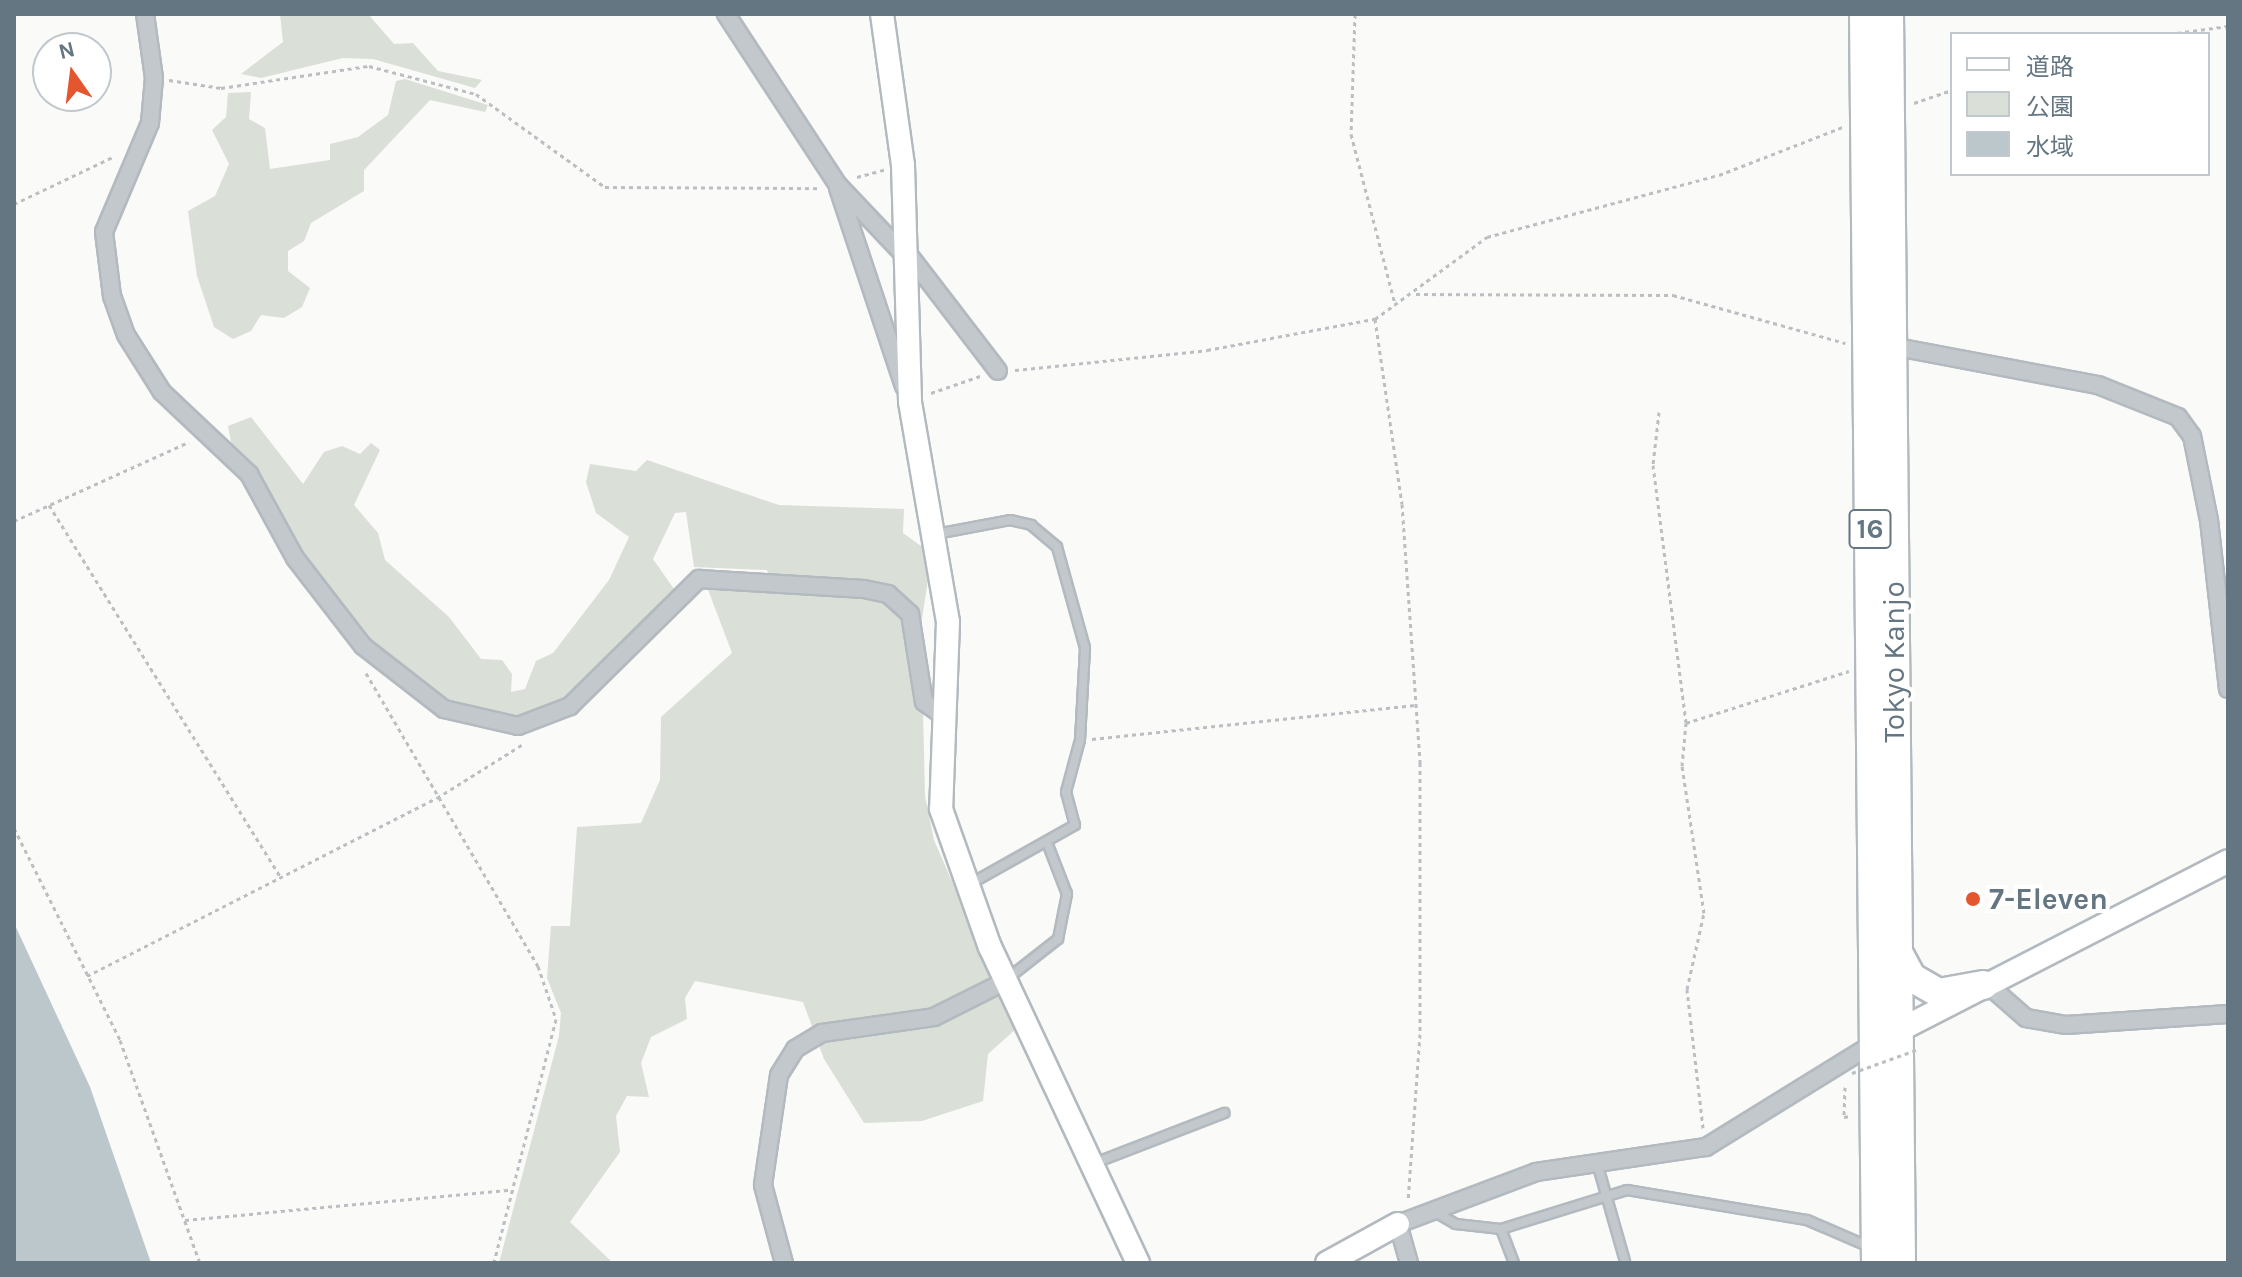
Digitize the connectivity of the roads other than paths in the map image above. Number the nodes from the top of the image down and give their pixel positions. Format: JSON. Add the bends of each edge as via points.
{"nodes":[{"id":1,"x":145,"y":14,"type":"edge"},
{"id":2,"x":726,"y":14,"type":"edge"},
{"id":3,"x":882,"y":14,"type":"edge"},
{"id":4,"x":1864,"y":14,"type":"edge"},
{"id":5,"x":1889,"y":14,"type":"edge"},
{"id":6,"x":1879,"y":113,"type":"junction"},
{"id":7,"x":838,"y":185,"type":"junction"},
{"id":8,"x":909,"y":258,"type":"junction"},
{"id":9,"x":1882,"y":344,"type":"junction"},
{"id":10,"x":998,"y":371,"type":"road end"},
{"id":11,"x":910,"y":402,"type":"junction"},
{"id":12,"x":935,"y":534,"type":"junction"},
{"id":13,"x":2228,"y":689,"type":"edge"},
{"id":14,"x":940,"y":713,"type":"junction"},
{"id":15,"x":1048,"y":845,"type":"junction"},
{"id":16,"x":2228,"y":861,"type":"edge"},
{"id":17,"x":966,"y":887,"type":"junction"},
{"id":18,"x":1899,"y":955,"type":"junction"},
{"id":19,"x":1006,"y":981,"type":"junction"},
{"id":20,"x":1985,"y":984,"type":"junction"},
{"id":21,"x":2228,"y":1014,"type":"edge"},
{"id":22,"x":1908,"y":1040,"type":"junction"},
{"id":23,"x":1873,"y":1044,"type":"junction"},
{"id":24,"x":1224,"y":1113,"type":"dead end"},
{"id":25,"x":1597,"y":1162,"type":"junction"},
{"id":26,"x":1092,"y":1164,"type":"junction"},
{"id":27,"x":1606,"y":1193,"type":"junction"},
{"id":28,"x":1431,"y":1210,"type":"junction"},
{"id":29,"x":1405,"y":1221,"type":"junction"},
{"id":30,"x":1501,"y":1229,"type":"junction"},
{"id":31,"x":1893,"y":1259,"type":"edge"},
{"id":32,"x":790,"y":1261,"type":"edge"},
{"id":33,"x":1625,"y":1261,"type":"dead end"},
{"id":34,"x":1138,"y":1263,"type":"edge"},
{"id":35,"x":1327,"y":1263,"type":"edge"},
{"id":36,"x":1409,"y":1263,"type":"edge"},
{"id":37,"x":1514,"y":1263,"type":"edge"}],
"edges":[{"from":1,"to":14,"type":"street","via":[[154,78],[141,149],[104,232],[102,254],[126,335],[162,392],[249,474],[295,558],[363,646],[444,709],[518,726],[570,706],[699,579],[864,589],[888,594],[910,614],[924,702]]},
{"from":2,"to":7,"type":"street"},
{"from":3,"to":8,"type":"street","via":[[903,165]]},
{"from":4,"to":6,"type":"highway","name":"Tokyo Kanjo","number":"16"},
{"from":5,"to":6,"type":"highway","name":"Tokyo Kanjo","number":"16"},
{"from":6,"to":9,"type":"highway","name":"Tokyo Kanjo","number":"16"},
{"from":7,"to":8,"type":"street"},
{"from":7,"to":11,"type":"street"},
{"from":8,"to":10,"type":"street"},
{"from":8,"to":11,"type":"street"},
{"from":9,"to":13,"type":"street","via":[[2098,385],[2178,417],[2192,436],[2209,520]]},
{"from":9,"to":18,"type":"highway","name":"Tokyo Kanjo","number":"16"},
{"from":9,"to":23,"type":"highway","name":"Tokyo Kanjo","number":"16","via":[[1871,663]]},
{"from":11,"to":12,"type":"street"},
{"from":12,"to":14,"type":"street","via":[[948,622]]},
{"from":12,"to":15,"type":"lane","via":[[1010,520],[1031,525],[1057,547],[1085,648],[1080,740],[1066,792],[1075,825]]},
{"from":14,"to":17,"type":"street","via":[[941,809]]},
{"from":15,"to":17,"type":"lane"},
{"from":15,"to":19,"type":"lane","via":[[1067,894],[1058,939]]},
{"from":16,"to":20,"type":"street"},
{"from":17,"to":19,"type":"street"},
{"from":18,"to":20,"type":"highway","via":[[1911,977],[1930,990]]},
{"from":18,"to":22,"type":"highway","name":"Tokyo Kanjo","number":"16"},
{"from":19,"to":26,"type":"street"},
{"from":19,"to":32,"type":"street","via":[[934,1017],[822,1033],[795,1049],[779,1075],[763,1185]]},
{"from":20,"to":21,"type":"street","via":[[2026,1018],[2066,1025]]},
{"from":20,"to":22,"type":"street"},
{"from":22,"to":23,"type":"street"},
{"from":22,"to":31,"type":"highway","name":"Tokyo Kanjo","number":"16"},
{"from":23,"to":25,"type":"street","via":[[1706,1147]]},
{"from":23,"to":31,"type":"highway","name":"Tokyo Kanjo","number":"16"},
{"from":24,"to":26,"type":"lane"},
{"from":25,"to":27,"type":"lane"},
{"from":25,"to":28,"type":"street","via":[[1536,1172]]},
{"from":26,"to":34,"type":"street"},
{"from":27,"to":30,"type":"lane"},
{"from":27,"to":31,"type":"lane","via":[[1807,1220]]},
{"from":27,"to":33,"type":"lane"},
{"from":28,"to":29,"type":"street"},
{"from":28,"to":30,"type":"lane","via":[[1456,1224]]},
{"from":29,"to":35,"type":"street"},
{"from":29,"to":36,"type":"street"},
{"from":30,"to":37,"type":"lane"}]}
